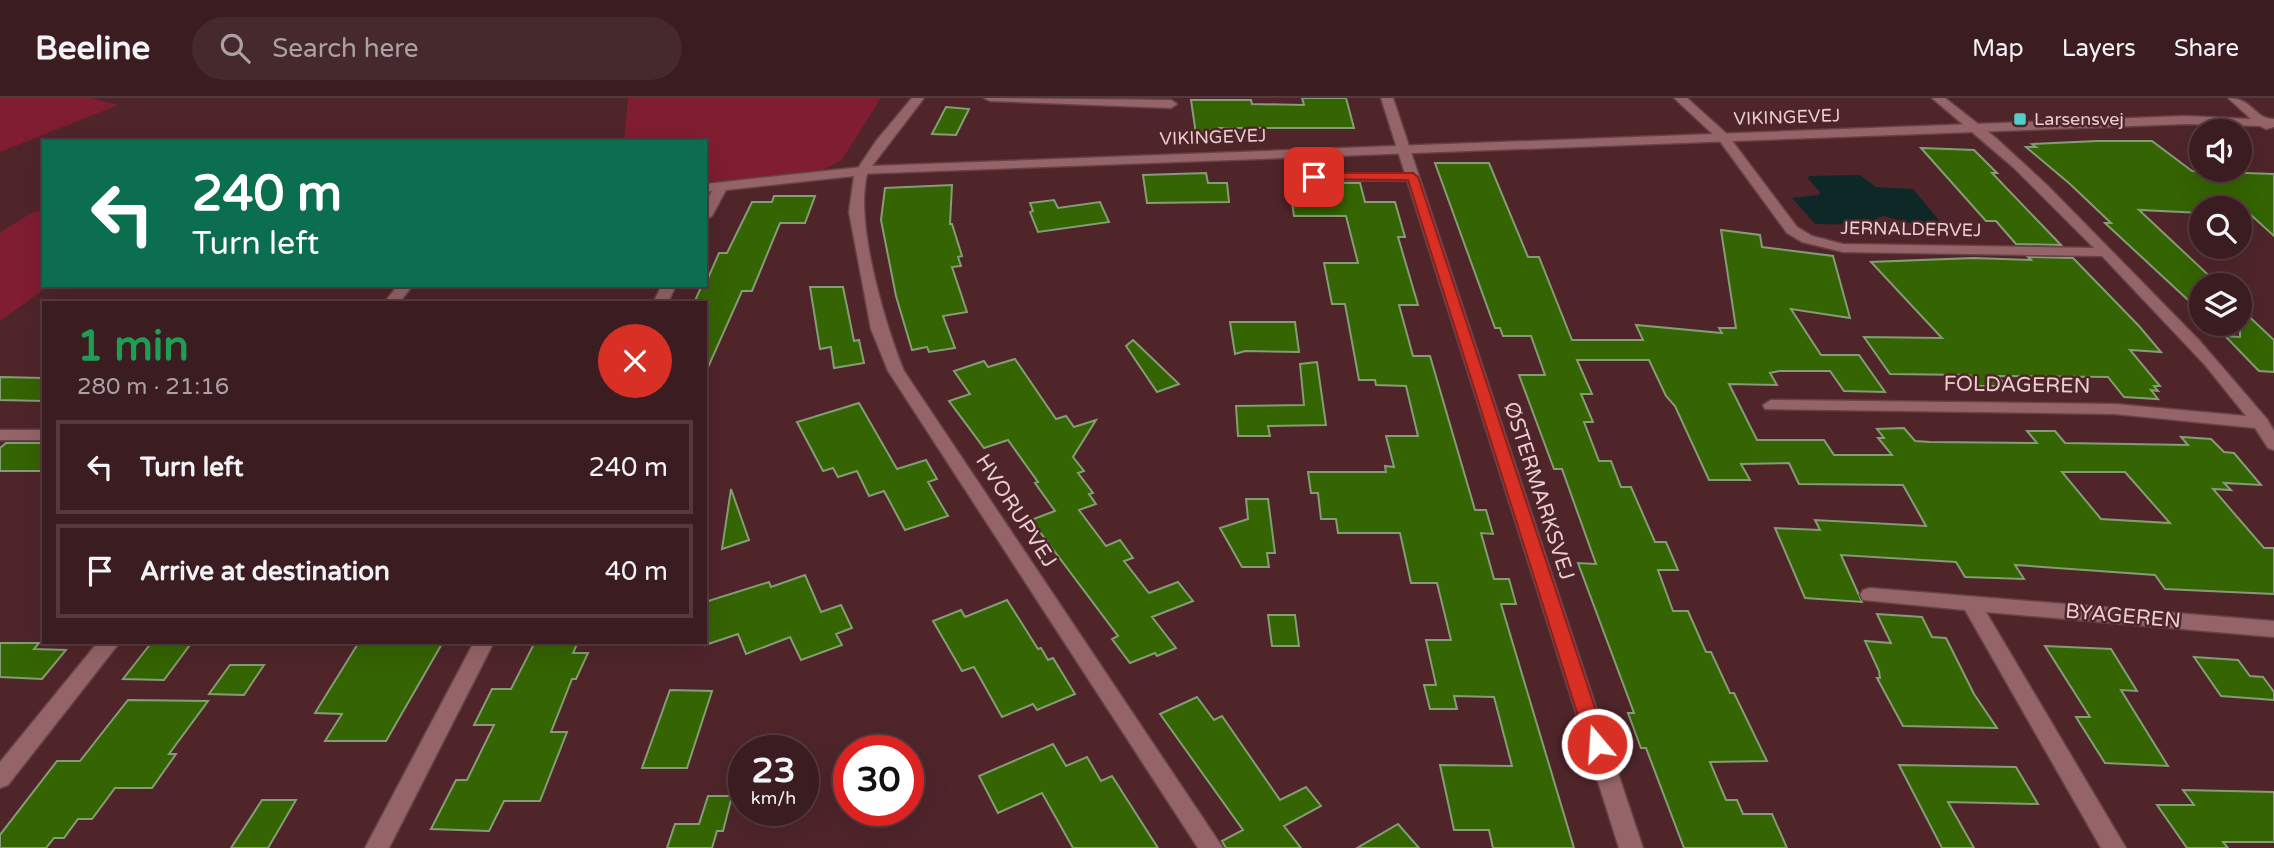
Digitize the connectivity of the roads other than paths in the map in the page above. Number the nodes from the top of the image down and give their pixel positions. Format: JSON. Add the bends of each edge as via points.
{"nodes":[{"id":1,"x":918,"y":98,"type":"edge"},
{"id":2,"x":990,"y":98,"type":"edge"},
{"id":3,"x":1387,"y":98,"type":"edge"},
{"id":4,"x":1680,"y":98,"type":"edge"},
{"id":5,"x":1938,"y":98,"type":"edge"},
{"id":6,"x":2234,"y":98,"type":"edge"},
{"id":7,"x":2249,"y":98,"type":"edge"},
{"id":8,"x":1171,"y":104,"type":"dead end"},
{"id":9,"x":2269,"y":123,"type":"edge"},
{"id":10,"x":1978,"y":127,"type":"junction"},
{"id":11,"x":1723,"y":137,"type":"junction"},
{"id":12,"x":1403,"y":148,"type":"junction"},
{"id":13,"x":1295,"y":152,"type":"junction"},
{"id":14,"x":862,"y":172,"type":"junction"},
{"id":15,"x":1413,"y":177,"type":"junction"},
{"id":16,"x":707,"y":188,"type":"edge"},
{"id":17,"x":720,"y":188,"type":"junction"},
{"id":18,"x":707,"y":212,"type":"edge"},
{"id":19,"x":2106,"y":252,"type":"junction"},
{"id":20,"x":404,"y":287,"type":"edge"},
{"id":21,"x":393,"y":301,"type":"edge"},
{"id":22,"x":1771,"y":405,"type":"dead end"},
{"id":23,"x":2261,"y":423,"type":"junction"},
{"id":24,"x":0,"y":435,"type":"edge"},
{"id":25,"x":42,"y":435,"type":"edge"},
{"id":26,"x":2274,"y":444,"type":"edge"},
{"id":27,"x":1870,"y":595,"type":"dead end"},
{"id":28,"x":1971,"y":604,"type":"junction"},
{"id":29,"x":2274,"y":629,"type":"edge"},
{"id":30,"x":108,"y":644,"type":"edge"},
{"id":31,"x":483,"y":644,"type":"edge"},
{"id":32,"x":0,"y":778,"type":"edge"},
{"id":33,"x":377,"y":848,"type":"edge"},
{"id":34,"x":1211,"y":848,"type":"edge"},
{"id":35,"x":1631,"y":848,"type":"edge"},
{"id":36,"x":2114,"y":848,"type":"edge"}],
"edges":[{"from":1,"to":14,"type":"street"},
{"from":2,"to":8,"type":"street"},
{"from":3,"to":12,"type":"street","name":"ØSTERMARKSVEJ"},
{"from":4,"to":11,"type":"street","name":"VIKINGEVEJ"},
{"from":5,"to":10,"type":"street"},
{"from":6,"to":9,"type":"street"},
{"from":7,"to":9,"type":"street"},
{"from":9,"to":10,"type":"street","name":"VIKINGEVEJ","via":[[2186,120]]},
{"from":10,"to":11,"type":"street","name":"VIKINGEVEJ"},
{"from":10,"to":19,"type":"street"},
{"from":11,"to":12,"type":"street","name":"VIKINGEVEJ"},
{"from":11,"to":19,"type":"street","name":"JERNALDERVEJ","via":[[1792,230],[1827,246]]},
{"from":12,"to":13,"type":"street","name":"VIKINGEVEJ"},
{"from":12,"to":15,"type":"street","name":"ØSTERMARKSVEJ"},
{"from":13,"to":14,"type":"street","name":"VIKINGEVEJ"},
{"from":13,"to":15,"type":"lane","via":[[1300,169],[1314,177]]},
{"from":14,"to":17,"type":"street","name":"VIKINGEVEJ"},
{"from":14,"to":34,"type":"street","name":"HVORUPVEJ","via":[[856,212],[879,330],[896,371]]},
{"from":15,"to":35,"type":"street","name":"ØSTERMARKSVEJ"},
{"from":16,"to":17,"type":"street","name":"VIKINGEVEJ"},
{"from":17,"to":18,"type":"street"},
{"from":19,"to":23,"type":"street","via":[[2216,366]]},
{"from":20,"to":21,"type":"street"},
{"from":22,"to":23,"type":"street","name":"FOLDAGEREN","via":[[2115,409]]},
{"from":23,"to":26,"type":"street"},
{"from":24,"to":25,"type":"street"},
{"from":27,"to":28,"type":"street","name":"BYAGEREN"},
{"from":28,"to":29,"type":"street","name":"BYAGEREN"},
{"from":28,"to":36,"type":"street"},
{"from":30,"to":32,"type":"street"},
{"from":31,"to":33,"type":"street"}]}
